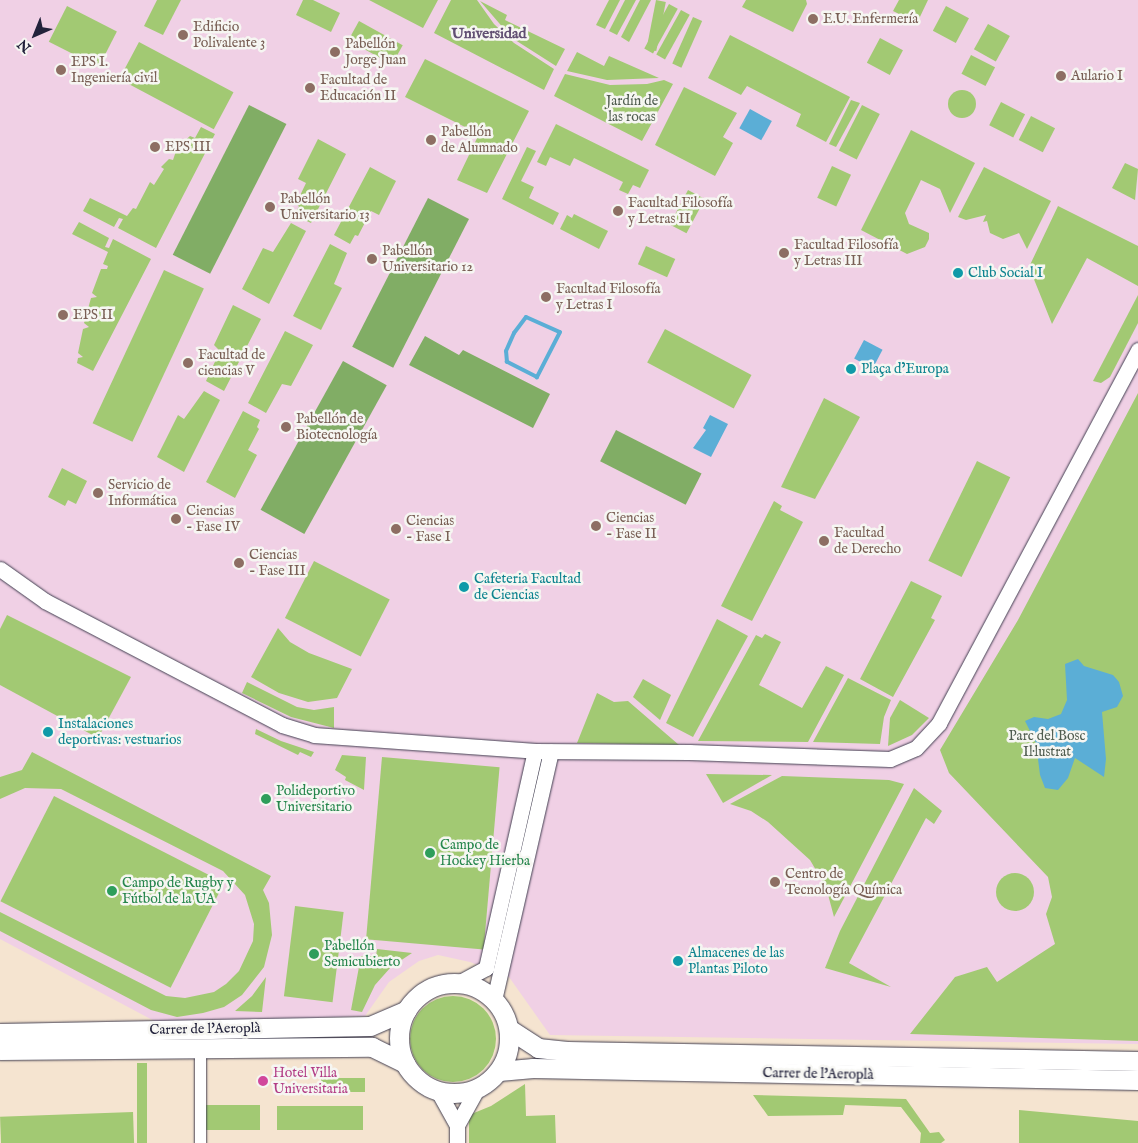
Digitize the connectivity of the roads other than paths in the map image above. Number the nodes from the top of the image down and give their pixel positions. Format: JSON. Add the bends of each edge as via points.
{"nodes":[{"id":1,"x":1138,"y":350,"type":"edge"},
{"id":2,"x":0,"y":569,"type":"edge"},
{"id":3,"x":535,"y":751,"type":"junction"},
{"id":4,"x":551,"y":751,"type":"junction"},
{"id":5,"x":458,"y":983,"type":"junction"},
{"id":6,"x":494,"y":1000,"type":"junction"},
{"id":7,"x":406,"y":1010,"type":"junction"},
{"id":8,"x":509,"y":1029,"type":"junction"},
{"id":9,"x":0,"y":1033,"type":"edge"},
{"id":10,"x":200,"y":1048,"type":"junction"},
{"id":11,"x":0,"y":1050,"type":"edge"},
{"id":12,"x":1138,"y":1061,"type":"edge"},
{"id":13,"x":405,"y":1063,"type":"junction"},
{"id":14,"x":499,"y":1071,"type":"junction"},
{"id":15,"x":1138,"y":1080,"type":"edge"},
{"id":16,"x":477,"y":1089,"type":"junction"},
{"id":17,"x":438,"y":1091,"type":"junction"},
{"id":18,"x":457,"y":1125,"type":"junction"},
{"id":19,"x":200,"y":1143,"type":"edge"},
{"id":20,"x":457,"y":1143,"type":"edge"}],
"edges":[{"from":1,"to":4,"type":"street","via":[[947,709],[933,733],[916,748],[884,759]]},
{"from":2,"to":3,"type":"street","via":[[45,601],[282,725],[336,739]]},
{"from":3,"to":4,"type":"street"},
{"from":3,"to":5,"type":"street","via":[[486,968]]},
{"from":4,"to":6,"type":"street"},
{"from":5,"to":6,"type":"main road","via":[[478,988]]},
{"from":5,"to":7,"type":"main road","via":[[429,989]]},
{"from":6,"to":8,"type":"main road"},
{"from":7,"to":9,"type":"main road","name":"Carrer de l'Aeroplà","via":[[370,1026]]},
{"from":7,"to":13,"type":"main road","via":[[400,1027],[399,1045]]},
{"from":8,"to":12,"type":"main road","name":"Carrer de l'Aeroplà","via":[[538,1048],[567,1050]]},
{"from":8,"to":14,"type":"main road","via":[[509,1044]]},
{"from":10,"to":11,"type":"main road","name":"Carrer de l'Aeroplà"},
{"from":10,"to":13,"type":"main road","name":"Carrer de l'Aeroplà","via":[[372,1047]]},
{"from":10,"to":19,"type":"street"},
{"from":13,"to":17,"type":"main road","via":[[413,1075]]},
{"from":14,"to":15,"type":"main road","name":"Carrer de l'Aeroplà","via":[[533,1068]]},
{"from":14,"to":16,"type":"main road"},
{"from":16,"to":17,"type":"main road","via":[[451,1093]]},
{"from":16,"to":18,"type":"street"},
{"from":17,"to":18,"type":"street"},
{"from":18,"to":20,"type":"street"}]}
